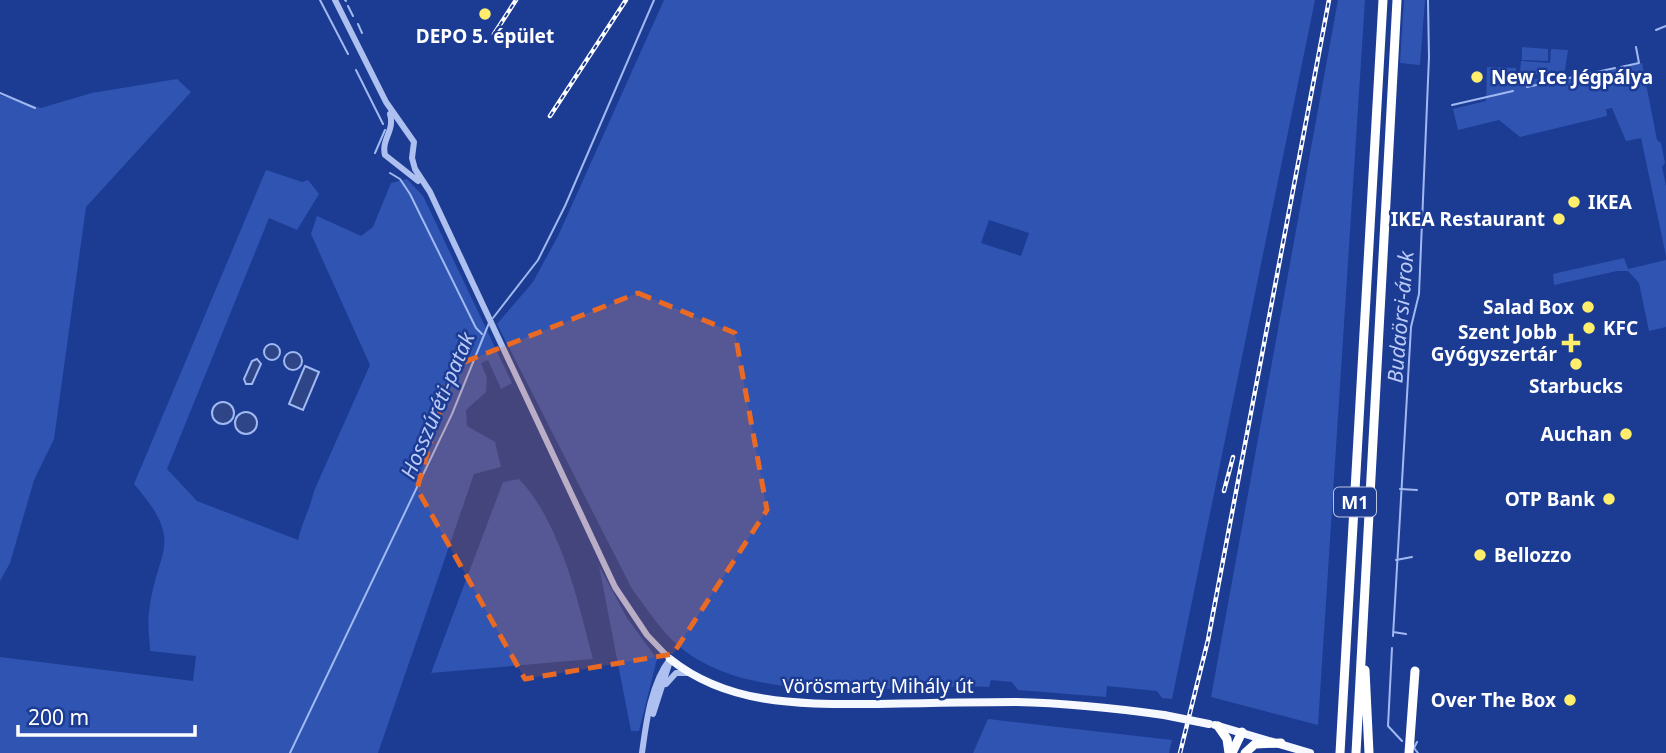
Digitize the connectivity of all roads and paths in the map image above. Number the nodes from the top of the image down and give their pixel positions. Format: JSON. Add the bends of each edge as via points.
{"nodes":[{"id":1,"x":335,"y":0,"type":"edge"},
{"id":2,"x":1383,"y":0,"type":"edge"},
{"id":3,"x":1397,"y":0,"type":"edge"},
{"id":4,"x":386,"y":102,"type":"junction"},
{"id":5,"x":405,"y":134,"type":"junction"},
{"id":6,"x":391,"y":135,"type":"junction"},
{"id":7,"x":412,"y":158,"type":"junction"},
{"id":8,"x":399,"y":164,"type":"junction"},
{"id":9,"x":432,"y":199,"type":"junction"},
{"id":10,"x":1362,"y":627,"type":"junction"},
{"id":11,"x":670,"y":659,"type":"junction"},
{"id":12,"x":1415,"y":671,"type":"dead end"},
{"id":13,"x":687,"y":673,"type":"junction"},
{"id":14,"x":663,"y":688,"type":"junction"},
{"id":15,"x":1214,"y":725,"type":"junction"},
{"id":16,"x":647,"y":728,"type":"junction"},
{"id":17,"x":1242,"y":732,"type":"junction"},
{"id":18,"x":1281,"y":743,"type":"junction"},
{"id":19,"x":642,"y":753,"type":"edge"},
{"id":20,"x":1231,"y":753,"type":"edge"},
{"id":21,"x":1238,"y":753,"type":"edge"},
{"id":22,"x":1245,"y":753,"type":"edge"},
{"id":23,"x":1310,"y":753,"type":"edge"},
{"id":24,"x":1340,"y":753,"type":"edge"},
{"id":25,"x":1356,"y":753,"type":"edge"},
{"id":26,"x":1369,"y":753,"type":"edge"},
{"id":27,"x":1409,"y":753,"type":"edge"}],
"edges":[{"from":1,"to":4,"type":"street"},
{"from":2,"to":24,"type":"highway","number":"M1"},
{"from":3,"to":10,"type":"highway","number":"M1"},
{"from":4,"to":5,"type":"street"},
{"from":4,"to":6,"type":"street"},
{"from":5,"to":6,"type":"street"},
{"from":5,"to":7,"type":"street","via":[[415,145]]},
{"from":6,"to":8,"type":"street","via":[[384,152],[390,162]]},
{"from":7,"to":8,"type":"street"},
{"from":7,"to":9,"type":"street"},
{"from":8,"to":9,"type":"street"},
{"from":9,"to":11,"type":"street","via":[[615,587],[647,635]]},
{"from":10,"to":25,"type":"highway","number":"M1"},
{"from":10,"to":26,"type":"highway"},
{"from":11,"to":13,"type":"main road","name":"Vörösmarty Mihály út"},
{"from":11,"to":14,"type":"street"},
{"from":11,"to":16,"type":"street","via":[[662,669]]},
{"from":12,"to":27,"type":"highway"},
{"from":13,"to":14,"type":"street","via":[[672,676]]},
{"from":13,"to":15,"type":"main road","name":"Vörösmarty Mihály út","bridge":true,"via":[[733,692],[779,702],[1084,705]]},
{"from":14,"to":16,"type":"street"},
{"from":15,"to":17,"type":"main road","name":"Vörösmarty Mihály út"},
{"from":15,"to":20,"type":"highway","via":[[1227,739]]},
{"from":16,"to":19,"type":"street"},
{"from":17,"to":18,"type":"main road","name":"Vörösmarty Mihály út"},
{"from":17,"to":20,"type":"highway"},
{"from":17,"to":21,"type":"highway"},
{"from":18,"to":22,"type":"highway","via":[[1255,744]]},
{"from":18,"to":23,"type":"main road","name":"Vörösmarty Mihály út"}]}
